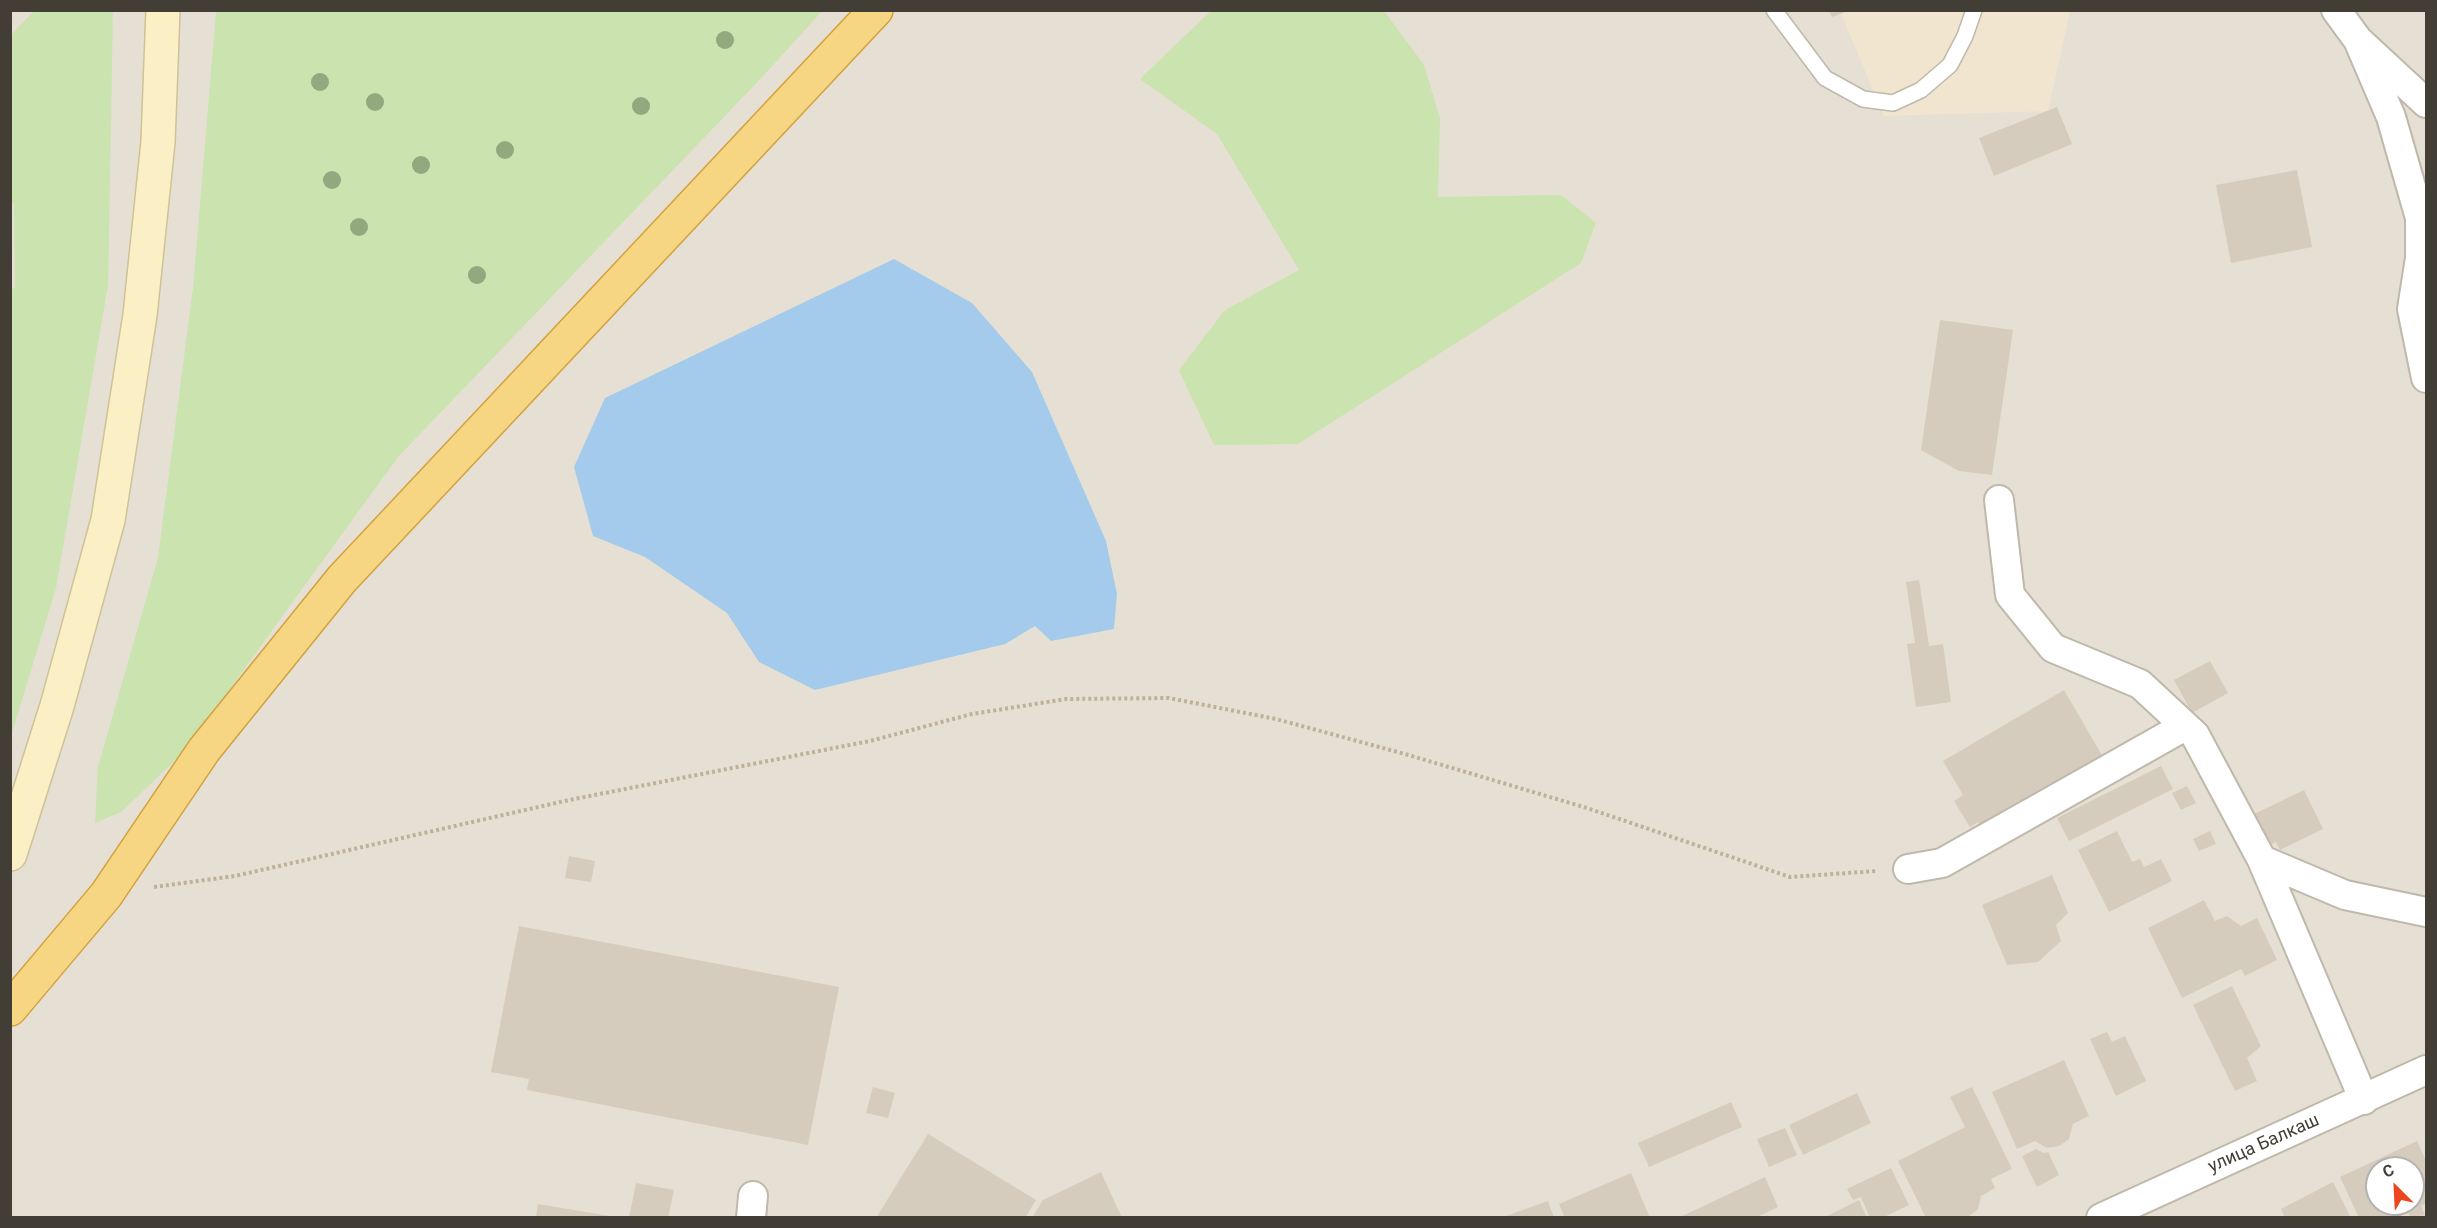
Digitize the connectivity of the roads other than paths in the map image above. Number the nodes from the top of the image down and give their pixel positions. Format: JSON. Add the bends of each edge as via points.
{"nodes":[{"id":1,"x":163,"y":10,"type":"edge"},
{"id":2,"x":876,"y":10,"type":"edge"},
{"id":3,"x":1774,"y":10,"type":"edge"},
{"id":4,"x":1974,"y":10,"type":"edge"},
{"id":5,"x":2336,"y":10,"type":"edge"},
{"id":6,"x":2358,"y":40,"type":"junction"},
{"id":7,"x":2427,"y":104,"type":"edge"},
{"id":8,"x":2423,"y":216,"type":"edge"},
{"id":9,"x":2427,"y":378,"type":"edge"},
{"id":10,"x":1999,"y":500,"type":"dead end"},
{"id":11,"x":2185,"y":726,"type":"junction"},
{"id":12,"x":10,"y":854,"type":"edge"},
{"id":13,"x":2262,"y":860,"type":"junction"},
{"id":14,"x":1908,"y":869,"type":"road end"},
{"id":15,"x":2427,"y":912,"type":"edge"},
{"id":16,"x":10,"y":1009,"type":"edge"},
{"id":17,"x":2427,"y":1070,"type":"edge"},
{"id":18,"x":2364,"y":1100,"type":"junction"},
{"id":19,"x":2101,"y":1218,"type":"edge"}],
"edges":[{"from":1,"to":12,"type":"main road","via":[[158,142],[140,315],[108,520],[57,706]]},
{"from":2,"to":16,"type":"highway","via":[[342,579],[204,750],[106,894]]},
{"from":3,"to":4,"type":"lane","via":[[1825,78],[1863,99],[1893,103],[1921,90],[1950,65]]},
{"from":5,"to":6,"type":"street"},
{"from":6,"to":7,"type":"street"},
{"from":6,"to":8,"type":"street","via":[[2391,117]]},
{"from":8,"to":9,"type":"street","via":[[2412,309]]},
{"from":10,"to":11,"type":"street","via":[[2010,596],[2053,648],[2140,684]]},
{"from":11,"to":13,"type":"street","via":[[2195,735]]},
{"from":11,"to":14,"type":"street","via":[[1942,863]]},
{"from":13,"to":15,"type":"street","via":[[2345,895]]},
{"from":13,"to":18,"type":"street"},
{"from":17,"to":18,"type":"street","name":"улица Балкаш"},
{"from":18,"to":19,"type":"street","name":"улица Балкаш"}]}
